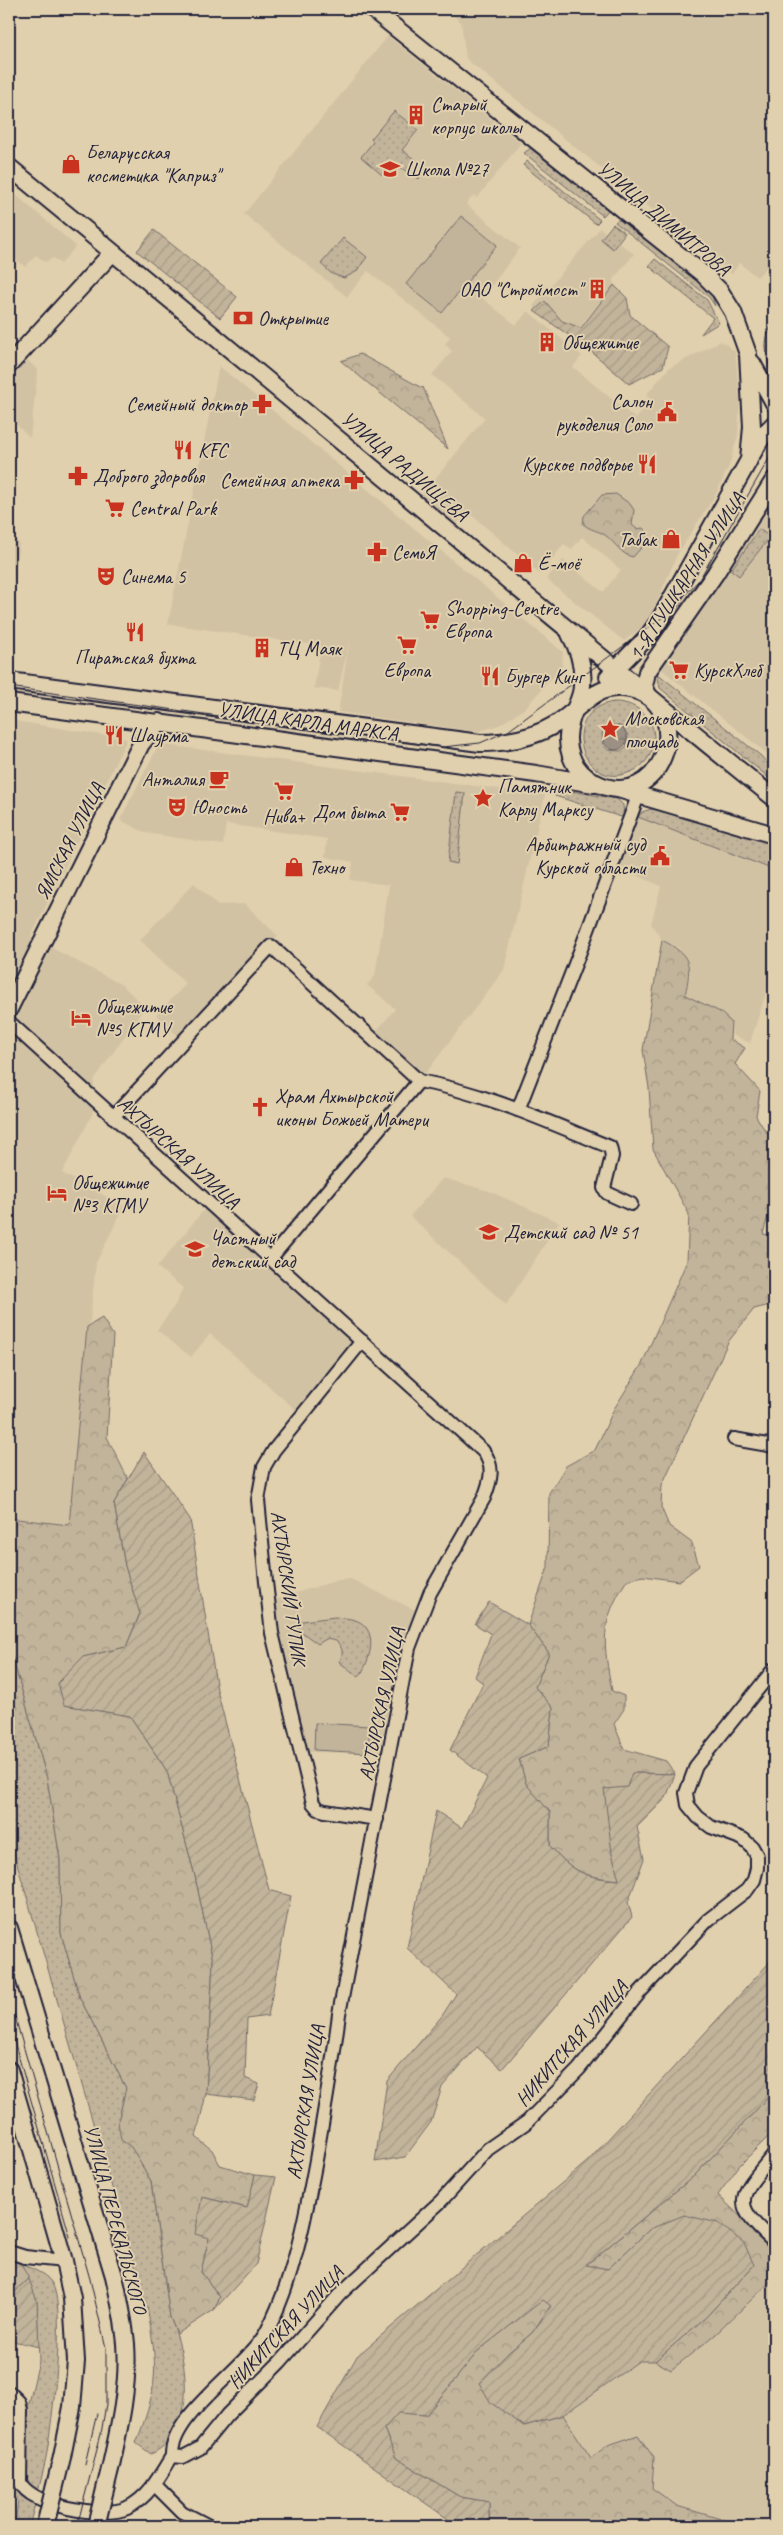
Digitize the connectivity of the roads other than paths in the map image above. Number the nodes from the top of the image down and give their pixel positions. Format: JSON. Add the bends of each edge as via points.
{"nodes":[{"id":1,"x":372,"y":9,"type":"edge"},
{"id":2,"x":9,"y":167,"type":"edge"},
{"id":3,"x":112,"y":253,"type":"junction"},
{"id":4,"x":748,"y":354,"type":"junction"},
{"id":5,"x":9,"y":365,"type":"edge"},
{"id":6,"x":774,"y":403,"type":"edge"},
{"id":7,"x":774,"y":424,"type":"edge"},
{"id":8,"x":748,"y":460,"type":"junction"},
{"id":9,"x":774,"y":480,"type":"edge"},
{"id":10,"x":691,"y":562,"type":"junction"},
{"id":11,"x":715,"y":574,"type":"junction"},
{"id":12,"x":559,"y":621,"type":"junction"},
{"id":13,"x":616,"y":669,"type":"junction"},
{"id":14,"x":9,"y":681,"type":"edge"},
{"id":15,"x":649,"y":698,"type":"junction"},
{"id":16,"x":9,"y":703,"type":"edge"},
{"id":17,"x":578,"y":707,"type":"junction"},
{"id":18,"x":159,"y":722,"type":"junction"},
{"id":19,"x":608,"y":787,"type":"junction"},
{"id":20,"x":638,"y":796,"type":"junction"},
{"id":21,"x":774,"y":798,"type":"edge"},
{"id":22,"x":774,"y":835,"type":"edge"},
{"id":23,"x":9,"y":1009,"type":"edge"},
{"id":24,"x":9,"y":1022,"type":"edge"},
{"id":25,"x":419,"y":1081,"type":"junction"},
{"id":26,"x":518,"y":1110,"type":"junction"},
{"id":27,"x":113,"y":1117,"type":"junction"},
{"id":28,"x":631,"y":1204,"type":"dead end"},
{"id":29,"x":270,"y":1260,"type":"junction"},
{"id":30,"x":362,"y":1341,"type":"junction"},
{"id":31,"x":734,"y":1440,"type":"dead end"},
{"id":32,"x":774,"y":1446,"type":"edge"},
{"id":33,"x":774,"y":1669,"type":"edge"},
{"id":34,"x":377,"y":1819,"type":"junction"},
{"id":35,"x":9,"y":1928,"type":"edge"},
{"id":36,"x":9,"y":2070,"type":"edge"},
{"id":37,"x":774,"y":2154,"type":"edge"},
{"id":38,"x":774,"y":2242,"type":"edge"},
{"id":39,"x":9,"y":2252,"type":"edge"},
{"id":40,"x":64,"y":2260,"type":"junction"},
{"id":41,"x":12,"y":2393,"type":"edge"},
{"id":42,"x":172,"y":2456,"type":"junction"},
{"id":43,"x":155,"y":2484,"type":"junction"},
{"id":44,"x":45,"y":2526,"type":"edge"},
{"id":45,"x":96,"y":2526,"type":"edge"},
{"id":46,"x":209,"y":2526,"type":"edge"}],
"edges":[{"from":1,"to":4,"type":"main road","name":"УЛИЦА ДИМИТРОВА","via":[[713,283],[733,312]]},
{"from":2,"to":3,"type":"main road","name":"УЛИЦА РАДИЩЕВА"},
{"from":3,"to":5,"type":"main road"},
{"from":3,"to":12,"type":"main road","name":"УЛИЦА РАДИЩЕВА"},
{"from":4,"to":6,"type":"main road"},
{"from":4,"to":8,"type":"main road","name":"УЛИЦА ДИМИТРОВА","via":[[752,427]]},
{"from":7,"to":8,"type":"main road"},
{"from":8,"to":10,"type":"main road","name":"УЛИЦА ДИМИТРОВА"},
{"from":9,"to":11,"type":"main road","name":"1-Я ПУШКАРНАЯ УЛИЦА"},
{"from":10,"to":11,"type":"main road","via":[[691,572],[699,580],[706,581]]},
{"from":10,"to":13,"type":"main road","name":"УЛИЦА ДИМИТРОВА","via":[[659,621]]},
{"from":11,"to":15,"type":"main road","name":"1-Я ПУШКАРНАЯ УЛИЦА","via":[[647,672],[644,686]]},
{"from":12,"to":13,"type":"main road","name":"УЛИЦА РАДИЩЕВА"},
{"from":12,"to":17,"type":"main road","via":[[570,635],[581,662]]},
{"from":13,"to":15,"type":"main road","name":"УЛИЦА РАДИЩЕВА"},
{"from":13,"to":17,"type":"main road","name":"УЛИЦА ДИМИТРОВА"},
{"from":14,"to":17,"type":"main road","name":"УЛИЦА КАРЛА МАРКСА","via":[[480,743],[535,735]]},
{"from":15,"to":17,"type":"main road","via":[[636,691],[613,688],[588,697]]},
{"from":15,"to":19,"type":"main road","via":[[665,722],[668,734],[665,754],[655,772],[645,780],[627,788]]},
{"from":15,"to":21,"type":"main road","name":"УЛИЦА РАДИЩЕВА"},
{"from":16,"to":18,"type":"main road","name":"УЛИЦА КАРЛА МАРКСА"},
{"from":17,"to":19,"type":"main road","via":[[569,727],[569,751],[580,771]]},
{"from":18,"to":19,"type":"main road","name":"УЛИЦА КАРЛА МАРКСА","via":[[536,774]]},
{"from":18,"to":23,"type":"main road","name":"ЯМСКАЯ УЛИЦА","via":[[140,747]]},
{"from":19,"to":20,"type":"main road","name":"УЛИЦА КАРЛА МАРКСА"},
{"from":20,"to":22,"type":"main road","name":"УЛИЦА КАРЛА МАРКСА"},
{"from":20,"to":26,"type":"street"},
{"from":24,"to":27,"type":"street","name":"АХТЫРСКАЯ УЛИЦА"},
{"from":25,"to":26,"type":"street","via":[[447,1086]]},
{"from":25,"to":27,"type":"street","via":[[271,946]]},
{"from":25,"to":29,"type":"street"},
{"from":26,"to":28,"type":"street","via":[[610,1147],[612,1156],[604,1188],[607,1193]]},
{"from":27,"to":29,"type":"street","name":"АХТЫРСКАЯ УЛИЦА"},
{"from":29,"to":30,"type":"street","name":"АХТЫРСКАЯ УЛИЦА"},
{"from":30,"to":34,"type":"street","name":"АХТЫРСКАЯ УЛИЦА","via":[[483,1451],[492,1469],[484,1498],[420,1616],[409,1648]]},
{"from":30,"to":34,"type":"street","name":"АХТЫРСКИЙ ТУПИК","via":[[274,1450],[264,1467],[258,1500],[272,1633],[313,1803],[325,1811]]},
{"from":31,"to":32,"type":"street"},
{"from":33,"to":42,"type":"street","name":"НИКИТСКАЯ УЛИЦА","via":[[696,1766],[686,1793],[688,1805],[698,1817],[711,1827],[743,1839],[752,1847],[757,1856],[754,1880],[708,1920],[640,1992],[579,2069],[527,2122],[488,2149],[440,2202],[341,2293],[200,2448],[183,2457]]},
{"from":34,"to":42,"type":"street","name":"АХТЫРСКАЯ УЛИЦА","via":[[296,2256],[275,2316],[265,2334],[256,2348],[191,2414],[174,2442]]},
{"from":35,"to":45,"type":"main road","name":"УЛИЦА ПЕРЕКАЛЬСКОГО","bridge":true,"via":[[114,2276],[123,2319],[126,2374],[121,2420]]},
{"from":36,"to":40,"type":"main road"},
{"from":37,"to":38,"type":"street","via":[[749,2183],[744,2200],[747,2216]]},
{"from":39,"to":40,"type":"street","via":[[25,2257]]},
{"from":40,"to":44,"type":"main road","bridge":true,"via":[[73,2306],[76,2361],[72,2407]]},
{"from":41,"to":43,"type":"street","name":"АХТЫРСКАЯ УЛИЦА","via":[[21,2410],[20,2482],[31,2496],[85,2510],[120,2511],[142,2498]]},
{"from":42,"to":43,"type":"street","name":"АХТЫРСКАЯ УЛИЦА"},
{"from":43,"to":46,"type":"street","via":[[182,2512]]}]}
